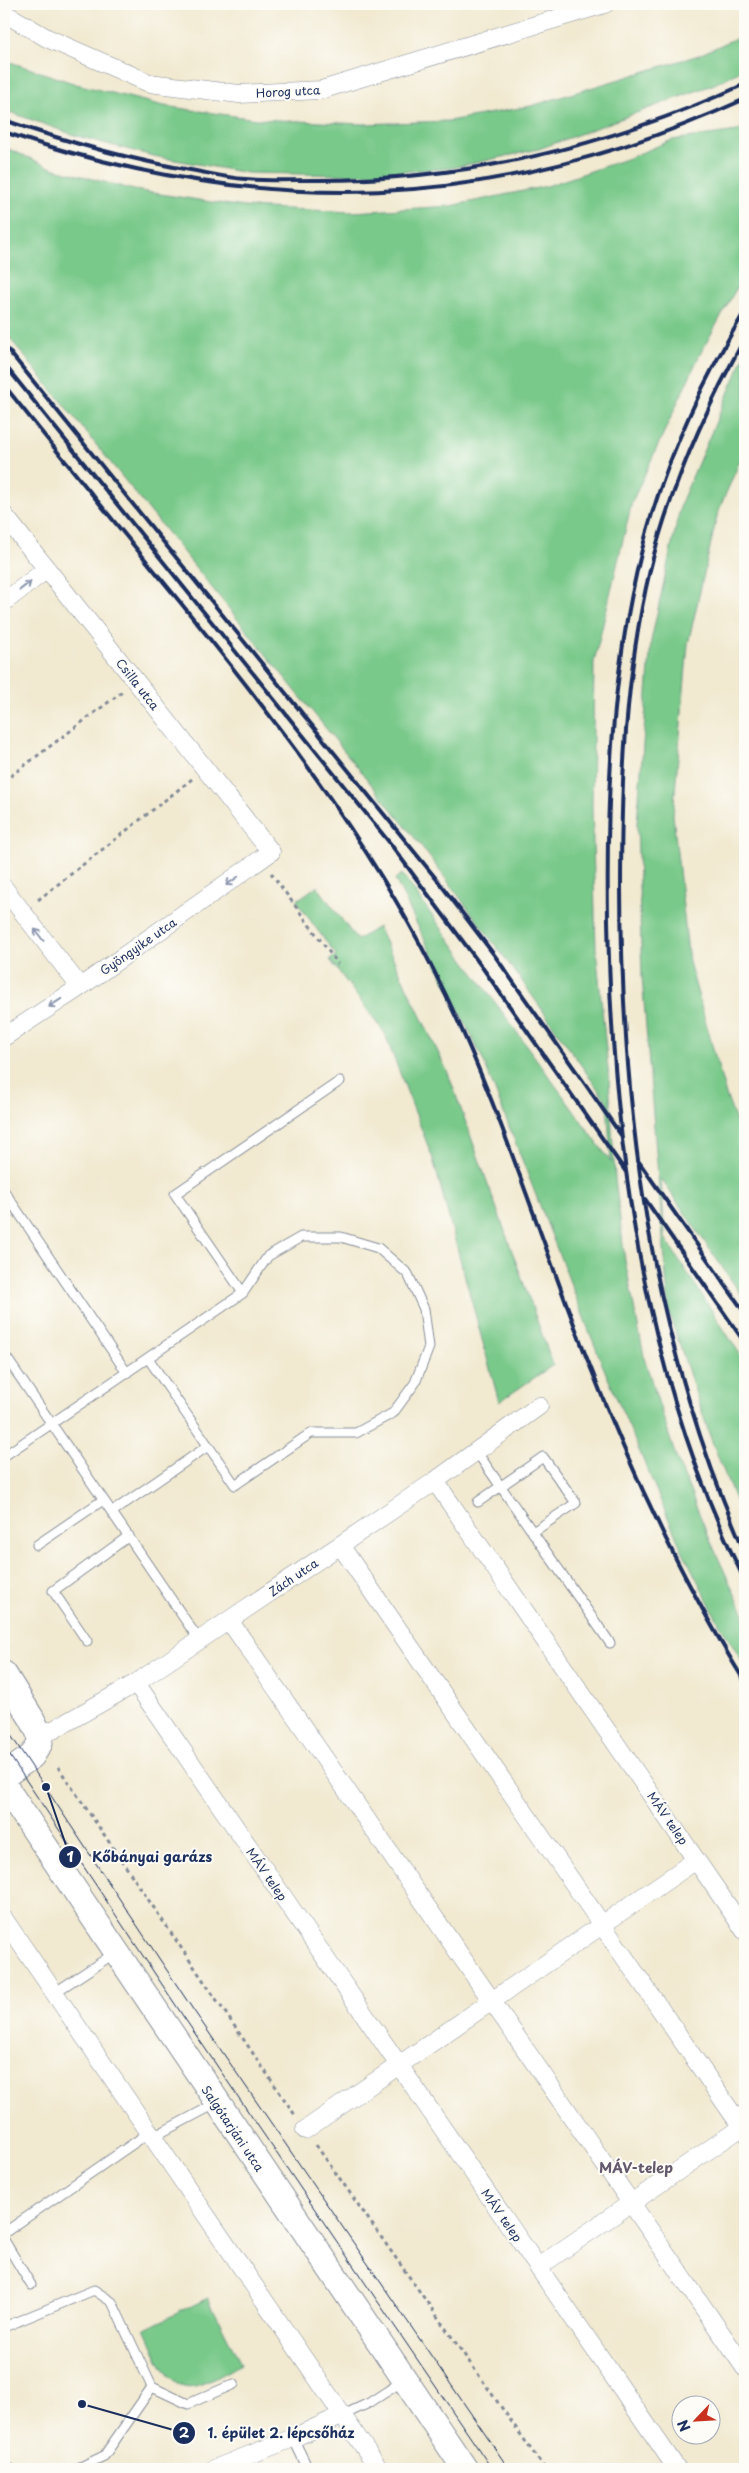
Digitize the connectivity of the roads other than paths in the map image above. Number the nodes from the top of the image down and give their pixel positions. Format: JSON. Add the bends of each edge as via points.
{"nodes":[{"id":1,"x":606,"y":4,"type":"edge"},
{"id":2,"x":4,"y":13,"type":"edge"},
{"id":3,"x":4,"y":515,"type":"edge"},
{"id":4,"x":47,"y":569,"type":"junction"},
{"id":5,"x":4,"y":602,"type":"edge"},
{"id":6,"x":271,"y":852,"type":"joint"},
{"id":7,"x":4,"y":888,"type":"edge"},
{"id":8,"x":80,"y":987,"type":"junction"},
{"id":9,"x":4,"y":1037,"type":"edge"},
{"id":10,"x":340,"y":1081,"type":"dead end"},
{"id":11,"x":4,"y":1191,"type":"edge"},
{"id":12,"x":243,"y":1293,"type":"junction"},
{"id":13,"x":4,"y":1354,"type":"edge"},
{"id":14,"x":148,"y":1358,"type":"junction"},
{"id":15,"x":127,"y":1373,"type":"junction"},
{"id":16,"x":539,"y":1406,"type":"dead end"},
{"id":17,"x":52,"y":1424,"type":"junction"},
{"id":18,"x":208,"y":1446,"type":"junction"},
{"id":19,"x":476,"y":1451,"type":"junction"},
{"id":20,"x":4,"y":1456,"type":"edge"},
{"id":21,"x":435,"y":1481,"type":"junction"},
{"id":22,"x":501,"y":1486,"type":"junction"},
{"id":23,"x":103,"y":1500,"type":"junction"},
{"id":24,"x":478,"y":1502,"type":"dead end"},
{"id":25,"x":112,"y":1512,"type":"junction"},
{"id":26,"x":533,"y":1532,"type":"junction"},
{"id":27,"x":129,"y":1536,"type":"junction"},
{"id":28,"x":37,"y":1545,"type":"dead end"},
{"id":29,"x":340,"y":1545,"type":"junction"},
{"id":30,"x":230,"y":1620,"type":"junction"},
{"id":31,"x":200,"y":1640,"type":"junction"},
{"id":32,"x":87,"y":1641,"type":"dead end"},
{"id":33,"x":610,"y":1643,"type":"dead end"},
{"id":34,"x":4,"y":1674,"type":"edge"},
{"id":35,"x":136,"y":1683,"type":"junction"},
{"id":36,"x":39,"y":1734,"type":"junction"},
{"id":37,"x":4,"y":1776,"type":"edge"},
{"id":38,"x":4,"y":1785,"type":"edge"},
{"id":39,"x":696,"y":1860,"type":"junction"},
{"id":40,"x":4,"y":1919,"type":"edge"},
{"id":41,"x":602,"y":1924,"type":"junction"},
{"id":42,"x":745,"y":1931,"type":"edge"},
{"id":43,"x":116,"y":1952,"type":"junction"},
{"id":44,"x":54,"y":1993,"type":"junction"},
{"id":45,"x":492,"y":2000,"type":"junction"},
{"id":46,"x":398,"y":2064,"type":"junction"},
{"id":47,"x":217,"y":2103,"type":"junction"},
{"id":48,"x":744,"y":2129,"type":"edge"},
{"id":49,"x":305,"y":2130,"type":"dead end"},
{"id":50,"x":151,"y":2134,"type":"junction"},
{"id":51,"x":632,"y":2203,"type":"junction"},
{"id":52,"x":4,"y":2234,"type":"edge"},
{"id":53,"x":4,"y":2240,"type":"edge"},
{"id":54,"x":538,"y":2267,"type":"junction"},
{"id":55,"x":31,"y":2285,"type":"dead end"},
{"id":56,"x":4,"y":2328,"type":"edge"},
{"id":57,"x":745,"y":2368,"type":"edge"},
{"id":58,"x":404,"y":2381,"type":"junction"},
{"id":59,"x":234,"y":2384,"type":"dead end"},
{"id":60,"x":152,"y":2387,"type":"junction"},
{"id":61,"x":343,"y":2415,"type":"junction"},
{"id":62,"x":293,"y":2438,"type":"junction"},
{"id":63,"x":4,"y":2468,"type":"edge"},
{"id":64,"x":11,"y":2469,"type":"edge"},
{"id":65,"x":76,"y":2469,"type":"edge"},
{"id":66,"x":214,"y":2469,"type":"edge"},
{"id":67,"x":308,"y":2469,"type":"edge"},
{"id":68,"x":379,"y":2469,"type":"edge"},
{"id":69,"x":465,"y":2469,"type":"edge"},
{"id":70,"x":677,"y":2469,"type":"edge"}],
"edges":[{"from":1,"to":2,"type":"street","name":"Horog utca","via":[[321,90],[239,94],[149,83],[47,38]]},
{"from":3,"to":4,"type":"street","name":"Csilla utca"},
{"from":5,"to":4,"type":"street","one_way":true},
{"from":4,"to":6,"type":"street","name":"Csilla utca"},
{"from":6,"to":8,"type":"street","name":"Gyöngyike utca","one_way":true},
{"from":8,"to":7,"type":"street","one_way":true},
{"from":8,"to":9,"type":"street","name":"Gyöngyike utca","one_way":true},
{"from":10,"to":12,"type":"lane","via":[[175,1194]]},
{"from":11,"to":15,"type":"lane"},
{"from":12,"to":14,"type":"lane"},
{"from":12,"to":18,"type":"lane","via":[[268,1256],[301,1237],[341,1237],[378,1248],[408,1274],[424,1309],[429,1347],[415,1383],[393,1413],[356,1433],[311,1433],[235,1485]]},
{"from":13,"to":17,"type":"lane"},
{"from":14,"to":15,"type":"lane"},
{"from":14,"to":18,"type":"lane"},
{"from":15,"to":17,"type":"lane"},
{"from":16,"to":19,"type":"street","name":"Zách utca"},
{"from":17,"to":20,"type":"lane"},
{"from":17,"to":23,"type":"lane"},
{"from":18,"to":25,"type":"lane"},
{"from":19,"to":21,"type":"street","name":"Zách utca"},
{"from":19,"to":22,"type":"lane"},
{"from":21,"to":29,"type":"street","name":"Zách utca"},
{"from":21,"to":39,"type":"street","name":"MÁV telep"},
{"from":22,"to":24,"type":"lane"},
{"from":22,"to":26,"type":"lane"},
{"from":22,"to":26,"type":"lane","via":[[543,1457],[576,1503]]},
{"from":23,"to":25,"type":"lane"},
{"from":23,"to":28,"type":"lane"},
{"from":25,"to":27,"type":"lane"},
{"from":26,"to":33,"type":"lane"},
{"from":27,"to":31,"type":"lane"},
{"from":27,"to":32,"type":"lane","via":[[53,1591]]},
{"from":29,"to":30,"type":"street","name":"Zách utca"},
{"from":29,"to":41,"type":"street"},
{"from":30,"to":31,"type":"street","name":"Zách utca"},
{"from":30,"to":45,"type":"street"},
{"from":31,"to":35,"type":"street","name":"Zách utca"},
{"from":34,"to":36,"type":"street"},
{"from":35,"to":36,"type":"street","name":"Zách utca","via":[[53,1730]]},
{"from":35,"to":46,"type":"street","name":"MÁV telep"},
{"from":36,"to":37,"type":"street","via":[[40,1743],[32,1756]]},
{"from":38,"to":43,"type":"street","name":"Salgótarjáni utca"},
{"from":39,"to":41,"type":"street"},
{"from":39,"to":42,"type":"street","name":"MÁV telep"},
{"from":40,"to":44,"type":"street"},
{"from":41,"to":45,"type":"street"},
{"from":41,"to":48,"type":"street"},
{"from":43,"to":44,"type":"lane"},
{"from":43,"to":47,"type":"street","name":"Salgótarjáni utca"},
{"from":44,"to":50,"type":"street"},
{"from":45,"to":46,"type":"street"},
{"from":45,"to":51,"type":"street"},
{"from":46,"to":49,"type":"street"},
{"from":46,"to":54,"type":"street","name":"MÁV telep"},
{"from":47,"to":50,"type":"lane"},
{"from":47,"to":58,"type":"street","name":"Salgótarjáni utca"},
{"from":48,"to":51,"type":"street"},
{"from":50,"to":52,"type":"lane"},
{"from":50,"to":61,"type":"street"},
{"from":51,"to":54,"type":"street"},
{"from":51,"to":57,"type":"street"},
{"from":53,"to":55,"type":"lane"},
{"from":54,"to":70,"type":"street","name":"MÁV telep"},
{"from":56,"to":60,"type":"lane","via":[[94,2290],[112,2302]]},
{"from":58,"to":61,"type":"lane"},
{"from":58,"to":69,"type":"street","name":"Salgótarjáni utca"},
{"from":59,"to":60,"type":"lane","via":[[188,2404]]},
{"from":60,"to":65,"type":"lane","via":[[104,2456]]},
{"from":61,"to":62,"type":"street"},
{"from":61,"to":68,"type":"street"},
{"from":62,"to":66,"type":"street"},
{"from":62,"to":67,"type":"lane"},
{"from":63,"to":64,"type":"lane"}]}
